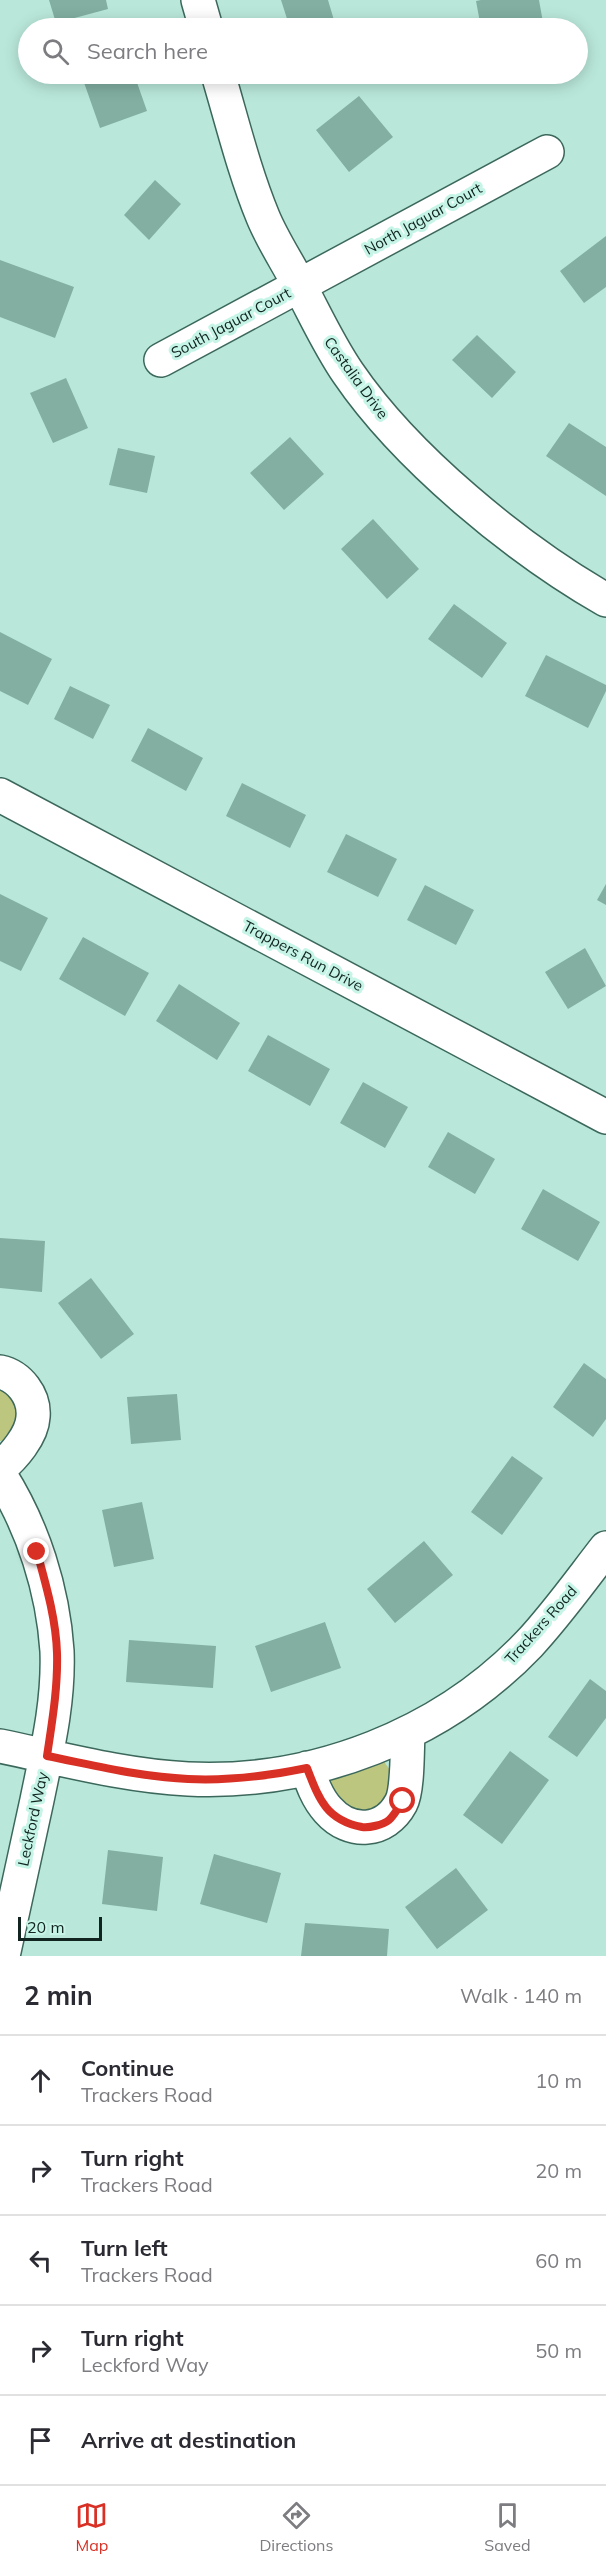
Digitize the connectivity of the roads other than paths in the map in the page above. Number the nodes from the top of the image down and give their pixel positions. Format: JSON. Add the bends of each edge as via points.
{"nodes":[{"id":1,"x":198,"y":0,"type":"edge"},
{"id":2,"x":203,"y":18,"type":"edge"},
{"id":3,"x":221,"y":84,"type":"edge"},
{"id":4,"x":547,"y":152,"type":"dead end"},
{"id":5,"x":300,"y":287,"type":"junction"},
{"id":6,"x":161,"y":360,"type":"dead end"},
{"id":7,"x":606,"y":600,"type":"edge"},
{"id":8,"x":0,"y":795,"type":"edge"},
{"id":9,"x":606,"y":1117,"type":"edge"},
{"id":10,"x":0,"y":1372,"type":"edge"},
{"id":11,"x":0,"y":1468,"type":"edge"},
{"id":12,"x":0,"y":1475,"type":"edge"},
{"id":13,"x":606,"y":1548,"type":"edge"},
{"id":14,"x":408,"y":1733,"type":"junction"},
{"id":15,"x":0,"y":1746,"type":"edge"},
{"id":16,"x":47,"y":1756,"type":"junction"},
{"id":17,"x":307,"y":1768,"type":"junction"},
{"id":18,"x":3,"y":1956,"type":"edge"}],
"edges":[{"from":1,"to":2,"type":"street"},
{"from":3,"to":5,"type":"street","name":"Castalia Drive","via":[[263,218]]},
{"from":4,"to":5,"type":"street","name":"North Jaguar Court"},
{"from":5,"to":6,"type":"street","name":"South Jaguar Court"},
{"from":5,"to":7,"type":"street","name":"Castalia Drive","via":[[322,332],[377,411],[440,475],[508,534]]},
{"from":8,"to":9,"type":"street","name":"Trappers Run Drive"},
{"from":10,"to":11,"type":"street","via":[[12,1374],[28,1392],[33,1418],[25,1440]]},
{"from":12,"to":16,"type":"street","name":"Leckford Way","via":[[19,1506],[50,1603],[57,1652]]},
{"from":13,"to":14,"type":"street","name":"Trackers Road","via":[[529,1643],[496,1674],[469,1696]]},
{"from":14,"to":17,"type":"street","name":"Trackers Road"},
{"from":14,"to":17,"type":"street","via":[[403,1801],[389,1820],[368,1828],[344,1823],[328,1810]]},
{"from":15,"to":16,"type":"street","name":"Trackers Road"},
{"from":16,"to":17,"type":"street","name":"Trackers Road","via":[[124,1772],[188,1779],[271,1776]]},
{"from":16,"to":18,"type":"street","name":"Leckford Way"}]}
